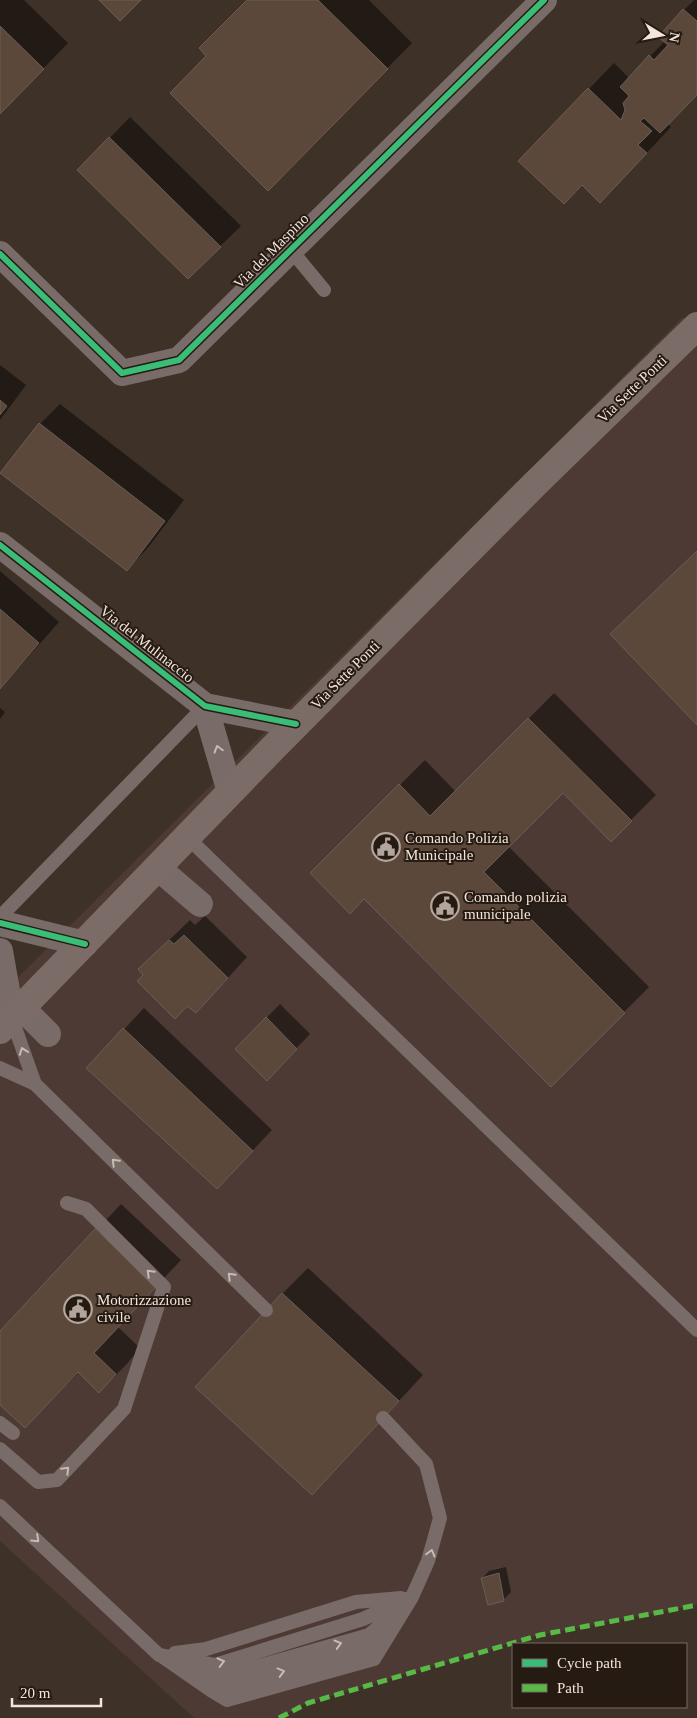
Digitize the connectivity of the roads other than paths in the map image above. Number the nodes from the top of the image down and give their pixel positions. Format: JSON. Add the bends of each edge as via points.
{"nodes":[{"id":1,"x":544,"y":0,"type":"edge"},
{"id":2,"x":290,"y":250,"type":"junction"},
{"id":3,"x":0,"y":254,"type":"edge"},
{"id":4,"x":324,"y":290,"type":"dead end"},
{"id":5,"x":697,"y":326,"type":"edge"},
{"id":6,"x":0,"y":545,"type":"edge"},
{"id":7,"x":205,"y":706,"type":"junction"},
{"id":8,"x":296,"y":724,"type":"junction"},
{"id":9,"x":230,"y":792,"type":"junction"},
{"id":10,"x":188,"y":837,"type":"junction"},
{"id":11,"x":158,"y":868,"type":"junction"},
{"id":12,"x":200,"y":904,"type":"dead end"},
{"id":13,"x":0,"y":917,"type":"edge"},
{"id":14,"x":0,"y":923,"type":"edge"},
{"id":15,"x":85,"y":944,"type":"junction"},
{"id":16,"x":0,"y":951,"type":"edge"},
{"id":17,"x":11,"y":1019,"type":"edge"},
{"id":18,"x":48,"y":1034,"type":"dead end"},
{"id":19,"x":0,"y":1068,"type":"edge"},
{"id":20,"x":35,"y":1084,"type":"junction"},
{"id":21,"x":67,"y":1203,"type":"dead end"},
{"id":22,"x":266,"y":1310,"type":"dead end"},
{"id":23,"x":697,"y":1330,"type":"edge"},
{"id":24,"x":383,"y":1418,"type":"dead end"},
{"id":25,"x":0,"y":1423,"type":"edge"},
{"id":26,"x":13,"y":1433,"type":"dead end"},
{"id":27,"x":0,"y":1449,"type":"edge"},
{"id":28,"x":0,"y":1506,"type":"edge"},
{"id":29,"x":412,"y":1597,"type":"junction"},
{"id":30,"x":159,"y":1655,"type":"junction"}],
"edges":[{"from":1,"to":2,"type":"street","name":"Via del Maspino"},
{"from":2,"to":3,"type":"street","name":"Via del Maspino","via":[[179,360],[122,373]]},
{"from":2,"to":4,"type":"lane"},
{"from":5,"to":8,"type":"main road","name":"Via Sette Ponti"},
{"from":6,"to":7,"type":"street","name":"Via del Mulinaccio"},
{"from":7,"to":8,"type":"street","name":"Via del Mulinaccio"},
{"from":9,"to":7,"type":"street","one_way":true},
{"from":7,"to":13,"type":"lane"},
{"from":8,"to":9,"type":"main road","name":"Via Sette Ponti"},
{"from":9,"to":10,"type":"main road","name":"Via Sette Ponti"},
{"from":10,"to":11,"type":"main road","name":"Via Sette Ponti"},
{"from":10,"to":23,"type":"lane"},
{"from":11,"to":12,"type":"street"},
{"from":11,"to":15,"type":"main road","name":"Via Sette Ponti"},
{"from":14,"to":15,"type":"street"},
{"from":15,"to":17,"type":"main road","name":"Via Sette Ponti"},
{"from":16,"to":17,"type":"street"},
{"from":17,"to":18,"type":"street"},
{"from":20,"to":17,"type":"lane","one_way":true},
{"from":19,"to":20,"type":"lane"},
{"from":22,"to":20,"type":"lane","one_way":true},
{"from":27,"to":21,"type":"lane","one_way":true,"via":[[38,1482],[57,1480],[124,1409],[164,1288],[86,1209]]},
{"from":29,"to":24,"type":"lane","one_way":true,"via":[[428,1561],[440,1518],[426,1464]]},
{"from":25,"to":26,"type":"lane"},
{"from":28,"to":30,"type":"lane","one_way":true},
{"from":30,"to":29,"type":"lane","one_way":true,"via":[[215,1665],[363,1619]]},
{"from":30,"to":29,"type":"lane","one_way":true,"via":[[212,1691],[372,1647]]}]}
